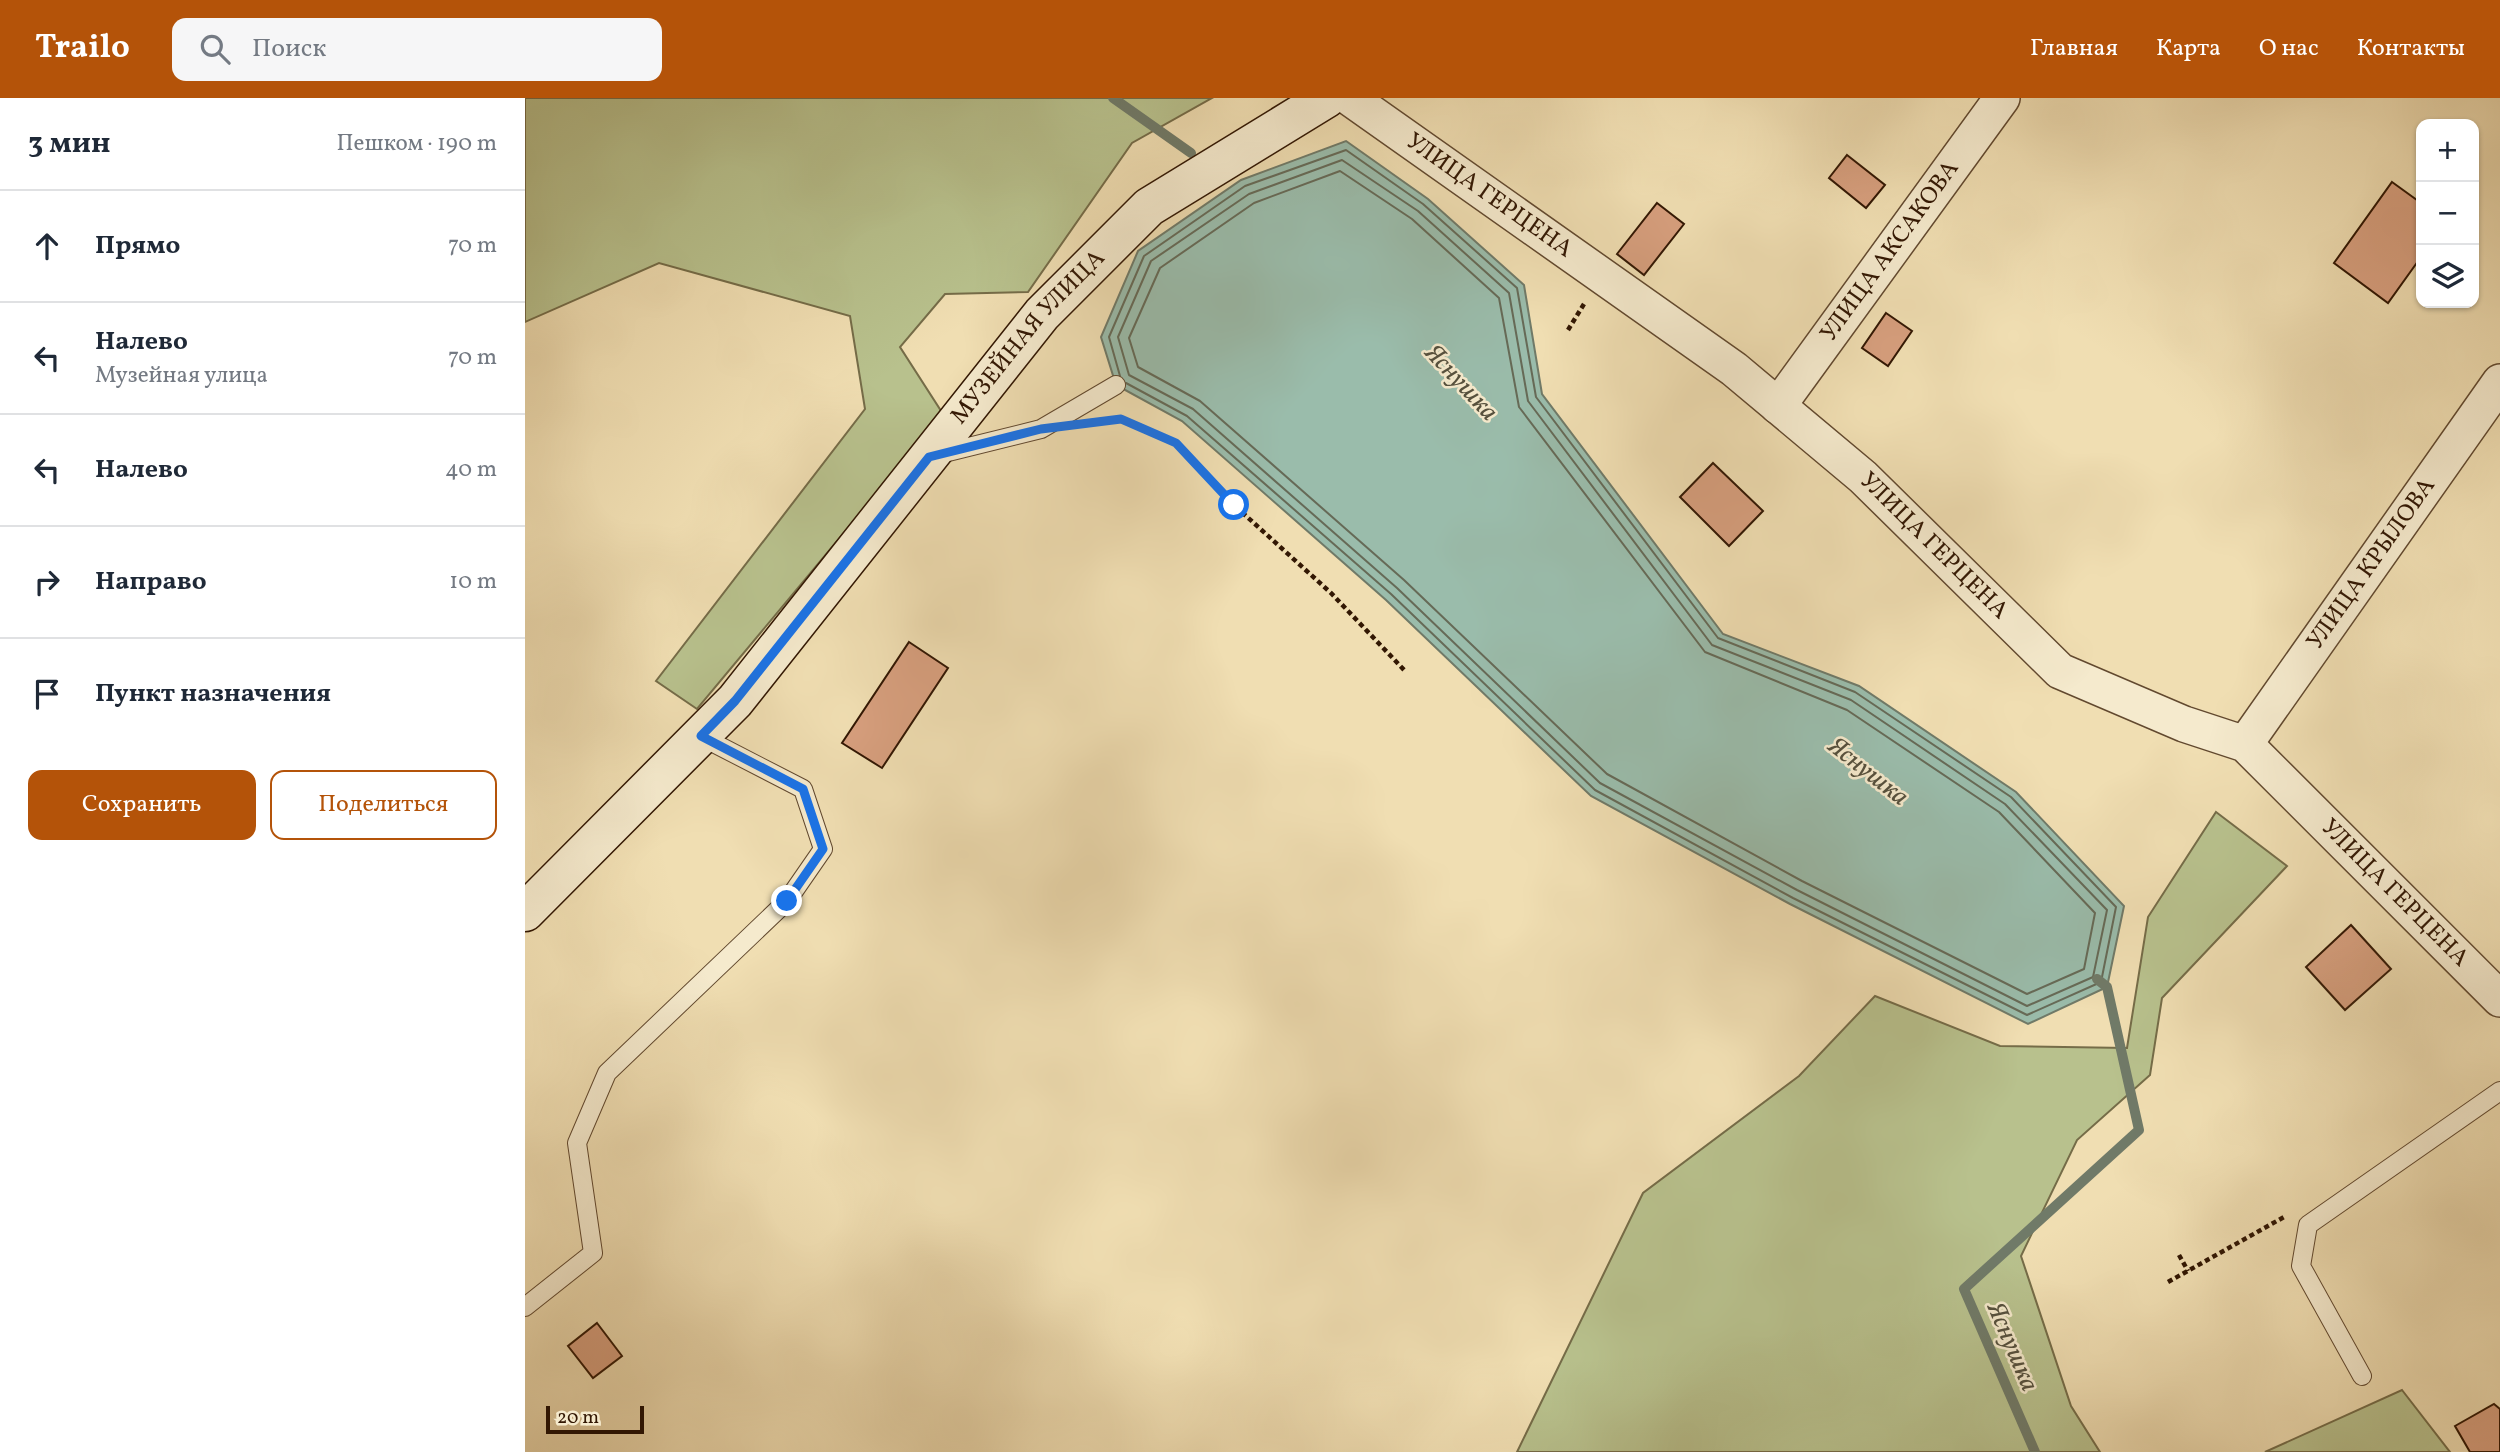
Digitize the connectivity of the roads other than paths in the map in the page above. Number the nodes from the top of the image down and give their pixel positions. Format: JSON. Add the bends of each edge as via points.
{"nodes":[{"id":1,"x":1327,"y":98,"type":"edge"},
{"id":2,"x":1350,"y":98,"type":"edge"},
{"id":3,"x":2002,"y":98,"type":"edge"},
{"id":4,"x":2500,"y":382,"type":"edge"},
{"id":5,"x":1116,"y":386,"type":"dead end"},
{"id":6,"x":1778,"y":406,"type":"junction"},
{"id":7,"x":929,"y":457,"type":"junction"},
{"id":8,"x":701,"y":736,"type":"junction"},
{"id":9,"x":2245,"y":744,"type":"junction"},
{"id":10,"x":525,"y":912,"type":"edge"},
{"id":11,"x":2500,"y":999,"type":"edge"},
{"id":12,"x":2500,"y":1091,"type":"edge"},
{"id":13,"x":525,"y":1307,"type":"edge"},
{"id":14,"x":2362,"y":1376,"type":"dead end"}],
"edges":[{"from":1,"to":7,"type":"street","name":"МУЗЕЙНАЯ УЛИЦА","via":[[1149,207],[1042,314]]},
{"from":2,"to":6,"type":"street","name":"УЛИЦА ГЕРЦЕНА","via":[[1734,369]]},
{"from":3,"to":6,"type":"street","name":"УЛИЦА АКСАКОВА"},
{"from":4,"to":9,"type":"street","name":"УЛИЦА КРЫЛОВА"},
{"from":5,"to":7,"type":"lane","via":[[1041,429]]},
{"from":6,"to":9,"type":"street","name":"УЛИЦА ГЕРЦЕНА","via":[[1863,477],[2060,671],[2184,724]]},
{"from":7,"to":8,"type":"street","name":"МУЗЕЙНАЯ УЛИЦА","via":[[735,701]]},
{"from":8,"to":10,"type":"street","name":"МУЗЕЙНАЯ УЛИЦА"},
{"from":8,"to":13,"type":"lane","via":[[803,789],[823,849],[787,901],[607,1073],[577,1143],[593,1253]]},
{"from":9,"to":11,"type":"street","name":"УЛИЦА ГЕРЦЕНА"},
{"from":12,"to":14,"type":"lane","via":[[2308,1225],[2301,1266]]}]}
